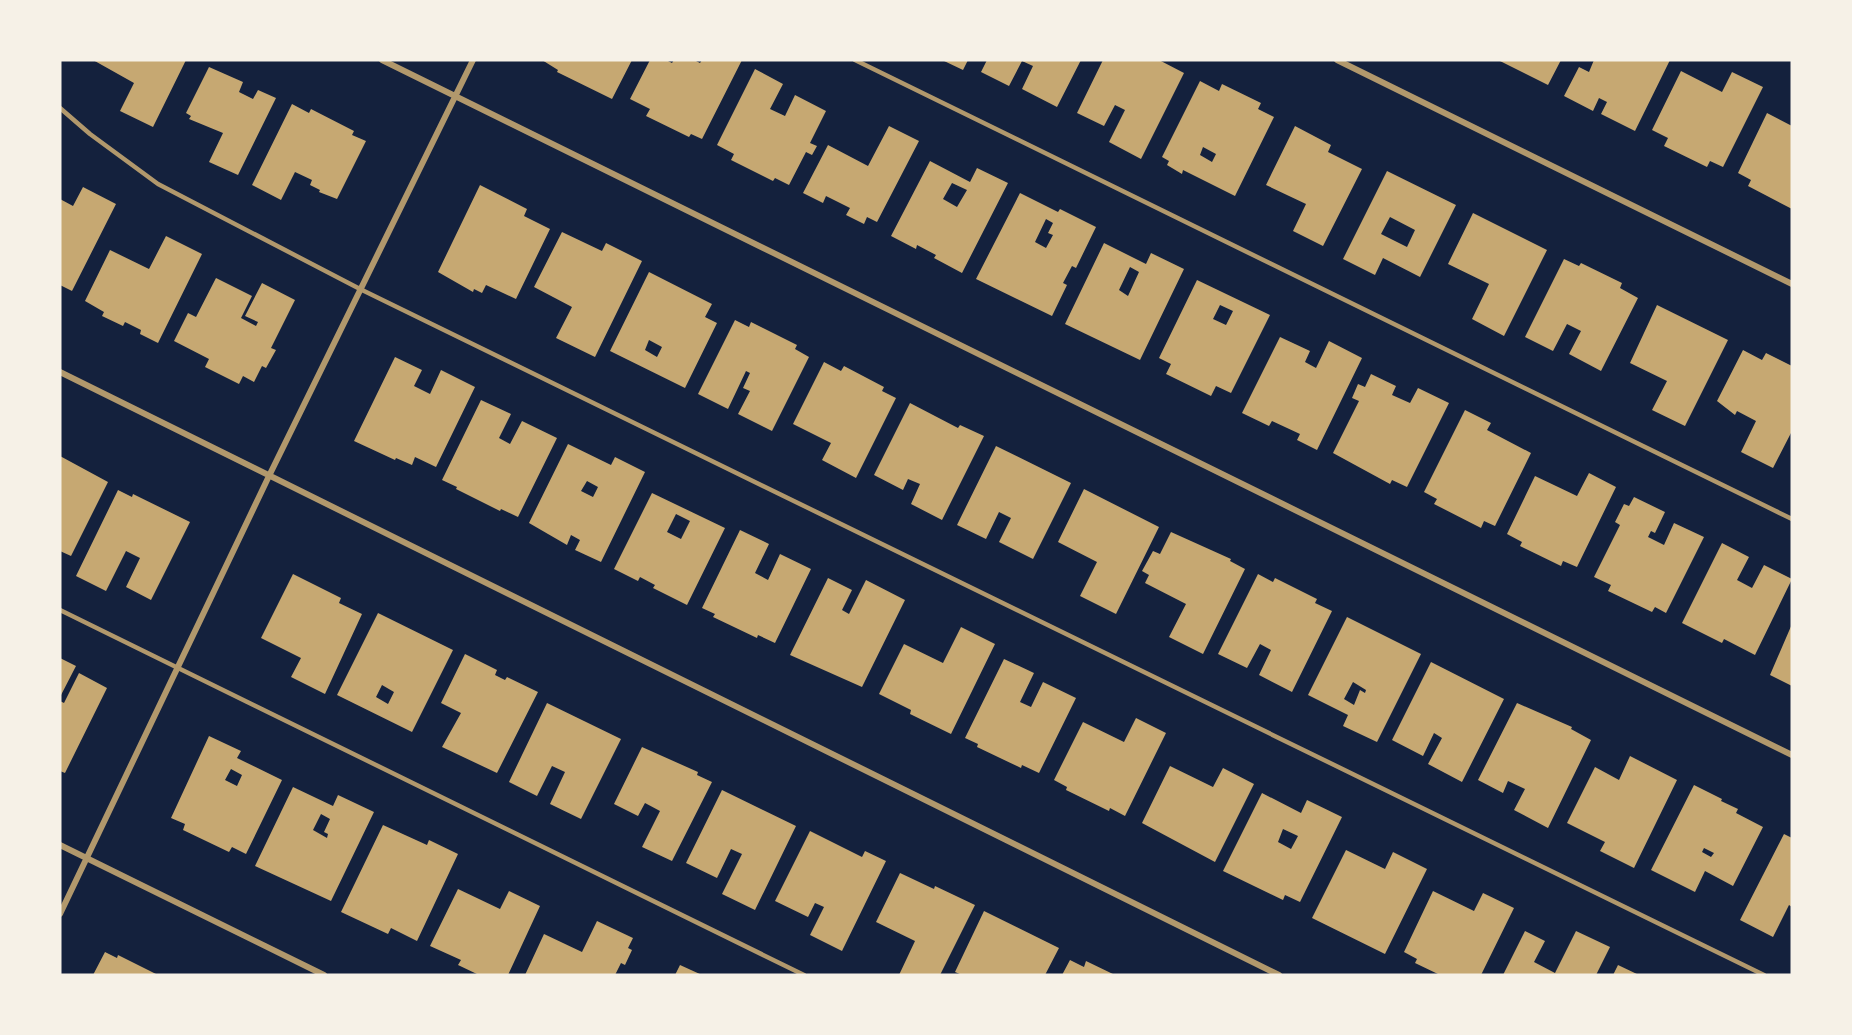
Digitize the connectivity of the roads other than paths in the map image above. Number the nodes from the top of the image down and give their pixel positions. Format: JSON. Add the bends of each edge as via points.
{"nodes":[{"id":1,"x":382,"y":60,"type":"edge"},
{"id":2,"x":473,"y":60,"type":"edge"},
{"id":3,"x":855,"y":60,"type":"edge"},
{"id":4,"x":1337,"y":60,"type":"edge"},
{"id":5,"x":455,"y":96,"type":"junction"},
{"id":6,"x":60,"y":108,"type":"edge"},
{"id":7,"x":1792,"y":284,"type":"edge"},
{"id":8,"x":360,"y":289,"type":"junction"},
{"id":9,"x":60,"y":372,"type":"edge"},
{"id":10,"x":269,"y":476,"type":"junction"},
{"id":11,"x":1792,"y":519,"type":"edge"},
{"id":12,"x":60,"y":610,"type":"edge"},
{"id":13,"x":179,"y":669,"type":"junction"},
{"id":14,"x":1792,"y":755,"type":"edge"},
{"id":15,"x":60,"y":845,"type":"edge"},
{"id":16,"x":86,"y":859,"type":"junction"},
{"id":17,"x":60,"y":914,"type":"edge"},
{"id":18,"x":324,"y":975,"type":"edge"},
{"id":19,"x":804,"y":975,"type":"edge"},
{"id":20,"x":1279,"y":975,"type":"edge"},
{"id":21,"x":1764,"y":975,"type":"edge"}],
"edges":[{"from":1,"to":5,"type":"street"},
{"from":2,"to":5,"type":"street"},
{"from":3,"to":11,"type":"lane"},
{"from":4,"to":7,"type":"street"},
{"from":5,"to":8,"type":"street"},
{"from":5,"to":14,"type":"street"},
{"from":6,"to":8,"type":"lane","via":[[158,184]]},
{"from":8,"to":10,"type":"street"},
{"from":8,"to":21,"type":"lane"},
{"from":9,"to":10,"type":"street"},
{"from":10,"to":13,"type":"street"},
{"from":10,"to":20,"type":"street"},
{"from":12,"to":13,"type":"lane"},
{"from":13,"to":16,"type":"street"},
{"from":13,"to":19,"type":"lane"},
{"from":15,"to":16,"type":"street"},
{"from":16,"to":17,"type":"street"},
{"from":16,"to":18,"type":"street"}]}
